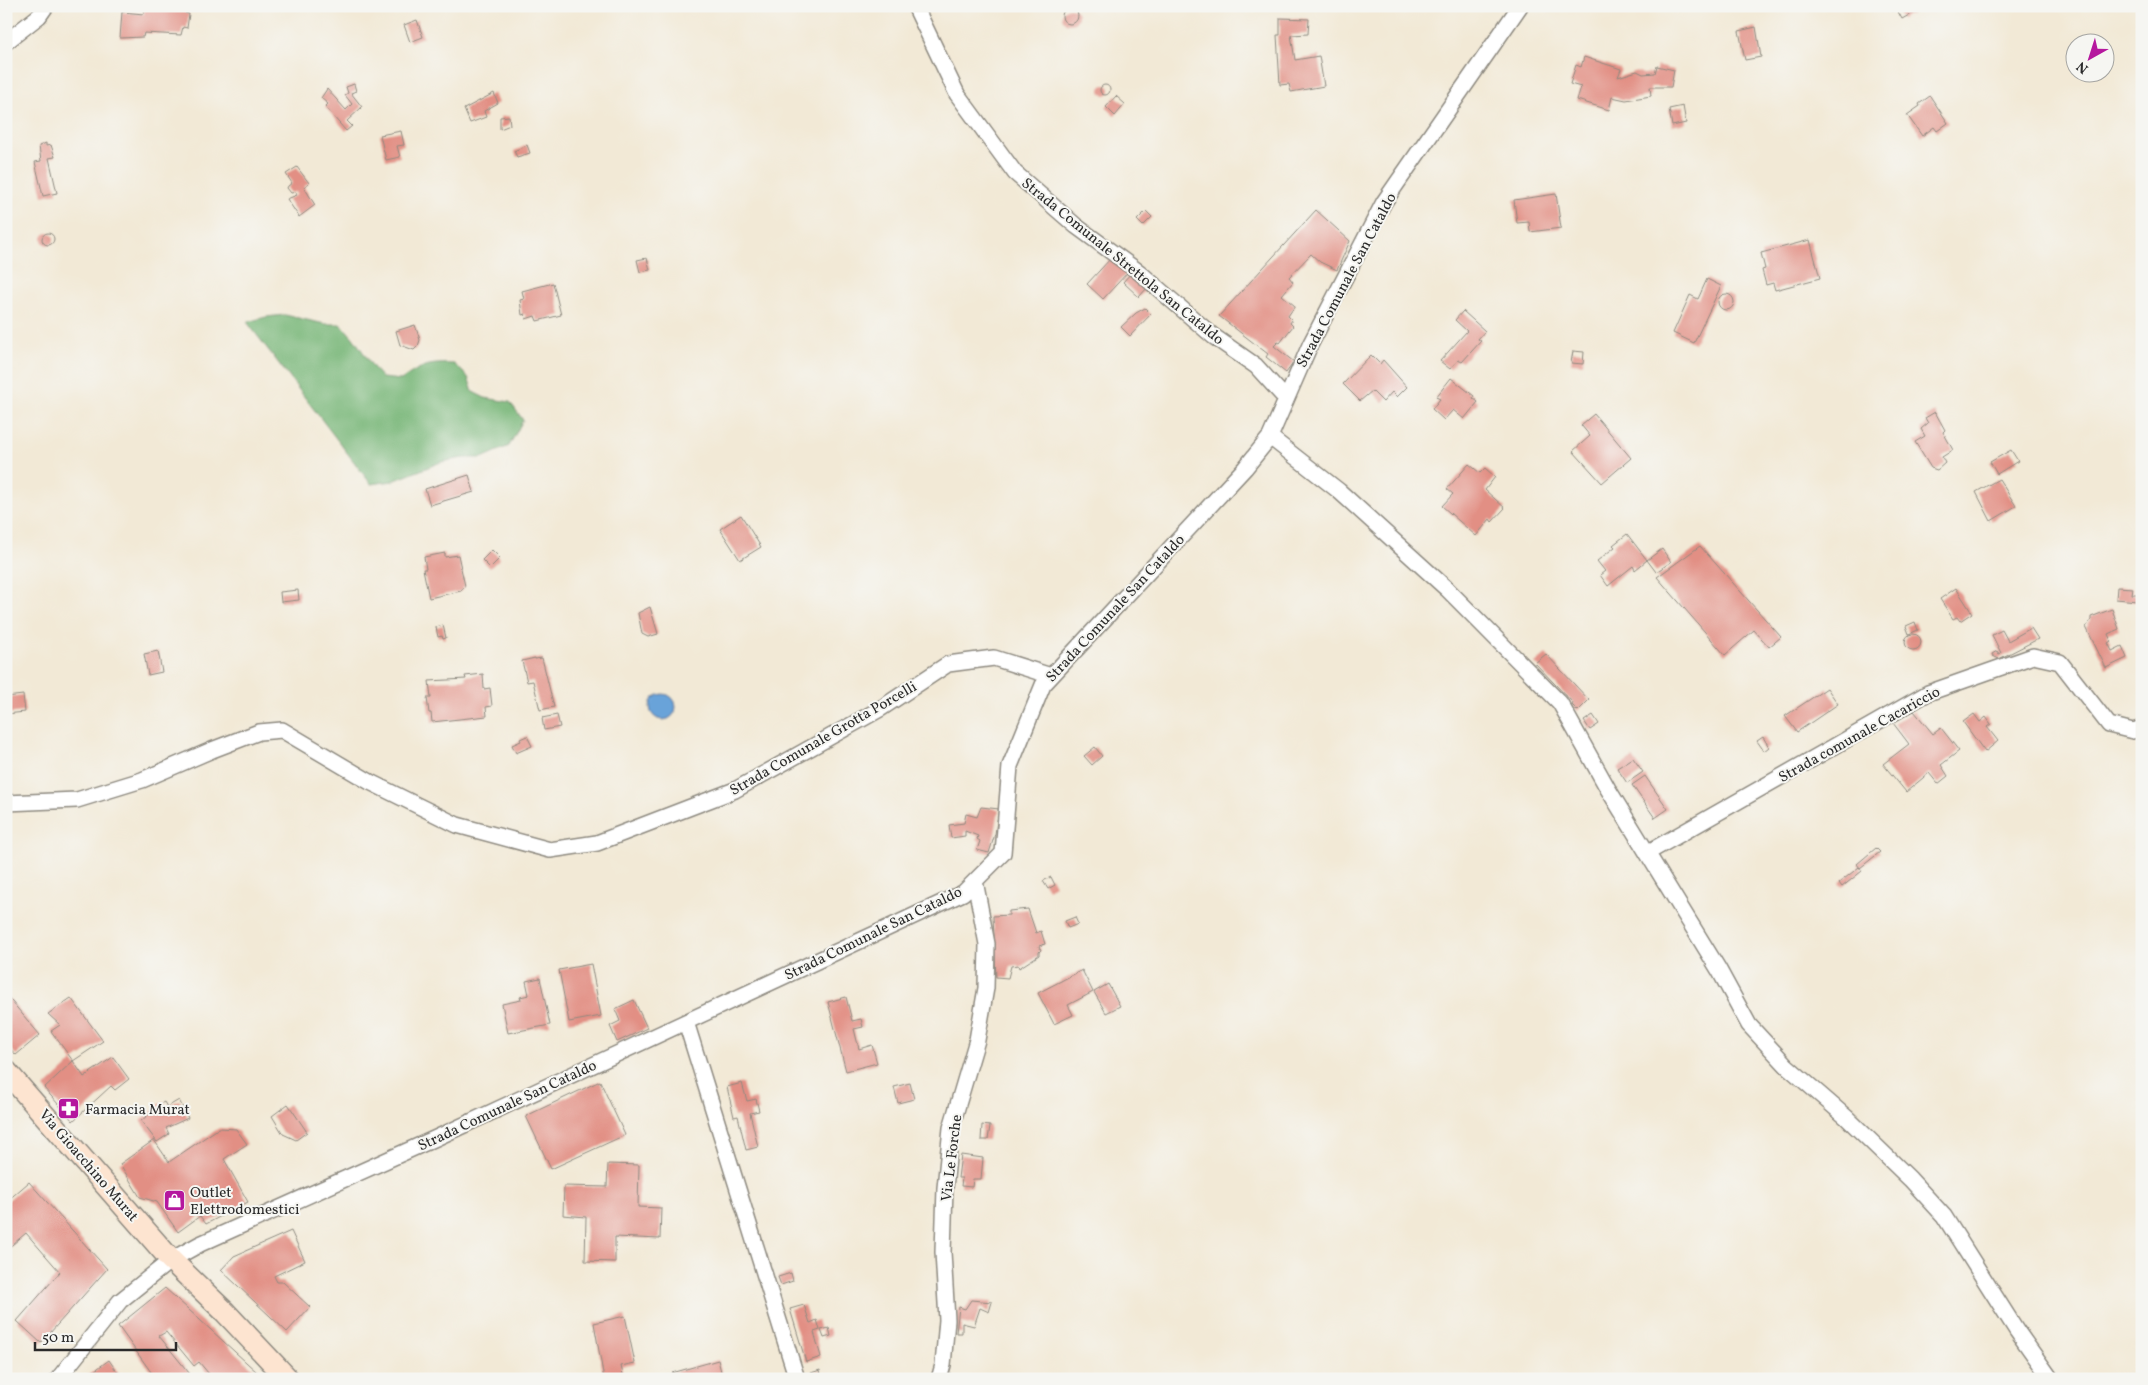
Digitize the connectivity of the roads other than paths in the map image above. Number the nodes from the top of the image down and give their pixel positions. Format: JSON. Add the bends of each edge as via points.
{"nodes":[{"id":1,"x":46,"y":6,"type":"edge"},
{"id":2,"x":915,"y":6,"type":"edge"},
{"id":3,"x":1520,"y":6,"type":"edge"},
{"id":4,"x":6,"y":42,"type":"edge"},
{"id":5,"x":1286,"y":399,"type":"junction"},
{"id":6,"x":1270,"y":437,"type":"junction"},
{"id":7,"x":1051,"y":676,"type":"junction"},
{"id":8,"x":2142,"y":728,"type":"edge"},
{"id":9,"x":6,"y":803,"type":"edge"},
{"id":10,"x":1647,"y":853,"type":"junction"},
{"id":11,"x":975,"y":881,"type":"junction"},
{"id":12,"x":686,"y":1022,"type":"junction"},
{"id":13,"x":10,"y":1083,"type":"edge"},
{"id":14,"x":170,"y":1260,"type":"junction"},
{"id":15,"x":58,"y":1379,"type":"edge"},
{"id":16,"x":288,"y":1379,"type":"edge"},
{"id":17,"x":796,"y":1379,"type":"edge"},
{"id":18,"x":939,"y":1379,"type":"edge"},
{"id":19,"x":2051,"y":1379,"type":"edge"}],
"edges":[{"from":1,"to":4,"type":"street","via":[[39,16]]},
{"from":2,"to":5,"type":"street","name":"Strada Comunale Strettola San Cataldo","via":[[957,94],[1015,173],[1213,336],[1256,366]]},
{"from":3,"to":5,"type":"street","name":"Strada Comunale San Cataldo","via":[[1384,202],[1310,345]]},
{"from":5,"to":6,"type":"street","name":"Strada Comunale San Cataldo"},
{"from":6,"to":7,"type":"street","name":"Strada Comunale San Cataldo","via":[[1245,468]]},
{"from":6,"to":10,"type":"street","via":[[1339,491],[1447,589],[1560,703]]},
{"from":7,"to":9,"type":"street","name":"Strada Comunale Grotta Porcelli","via":[[994,658],[948,664],[880,709],[735,790],[597,843],[550,850],[457,824],[370,782],[282,730],[259,732],[142,780],[77,800]]},
{"from":7,"to":11,"type":"street","name":"Strada Comunale San Cataldo","via":[[1043,685],[1010,766],[1003,853]]},
{"from":8,"to":10,"type":"street","name":"Strada comunale Cacariccio","via":[[2133,731],[2109,725],[2060,662],[2033,656],[1928,693]]},
{"from":10,"to":19,"type":"street","via":[[1749,1025],[1787,1066],[1846,1117],[1944,1216]]},
{"from":11,"to":12,"type":"street","name":"Strada Comunale San Cataldo","via":[[963,892]]},
{"from":11,"to":18,"type":"street","name":"Via Le Forche","via":[[987,944],[986,988],[976,1040],[952,1128],[945,1188],[943,1252],[947,1320]]},
{"from":12,"to":14,"type":"street","name":"Strada Comunale San Cataldo"},
{"from":12,"to":17,"type":"street"},
{"from":13,"to":14,"type":"main road","name":"Via Gioacchino Murat"},
{"from":14,"to":15,"type":"street","name":"Strada Comunale San Cataldo","via":[[120,1301]]},
{"from":14,"to":16,"type":"main road","name":"Via Gioacchino Murat"}]}
